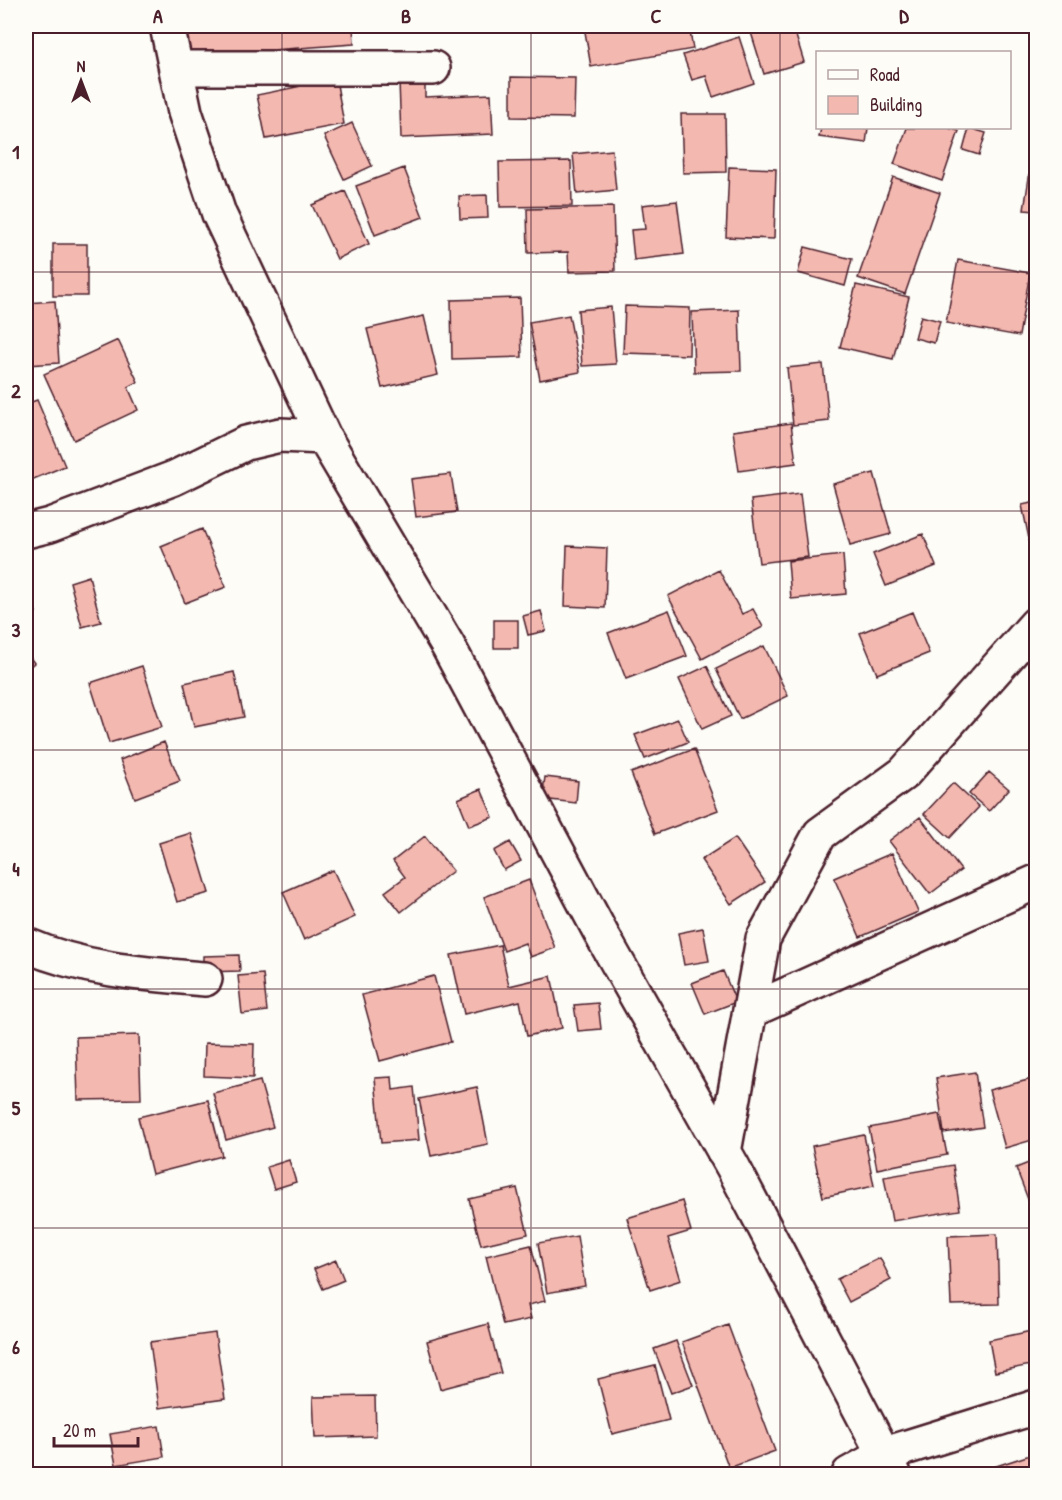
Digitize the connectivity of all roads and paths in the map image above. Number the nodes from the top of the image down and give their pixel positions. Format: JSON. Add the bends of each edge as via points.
{"nodes":[{"id":1,"x":167,"y":26,"type":"edge"},
{"id":2,"x":176,"y":68,"type":"junction"},
{"id":3,"x":433,"y":68,"type":"dead end"},
{"id":4,"x":324,"y":436,"type":"junction"},
{"id":5,"x":26,"y":531,"type":"edge"},
{"id":6,"x":1036,"y":624,"type":"edge"},
{"id":7,"x":1036,"y":882,"type":"edge"},
{"id":8,"x":26,"y":945,"type":"edge"},
{"id":9,"x":205,"y":979,"type":"dead end"},
{"id":10,"x":750,"y":1011,"type":"junction"},
{"id":11,"x":724,"y":1152,"type":"junction"},
{"id":12,"x":1036,"y":1407,"type":"edge"},
{"id":13,"x":890,"y":1464,"type":"edge"},
{"id":14,"x":849,"y":1474,"type":"edge"}],
"edges":[{"from":1,"to":2,"type":"street"},
{"from":2,"to":3,"type":"street"},
{"from":2,"to":4,"type":"street","via":[[185,112],[219,214]]},
{"from":4,"to":5,"type":"street","via":[[280,435],[246,443],[174,478]]},
{"from":4,"to":11,"type":"street","via":[[448,646],[604,939]]},
{"from":6,"to":10,"type":"street","via":[[904,773],[820,834],[763,939]]},
{"from":7,"to":10,"type":"street"},
{"from":8,"to":9,"type":"street","via":[[57,959],[119,973]]},
{"from":10,"to":11,"type":"street"},
{"from":11,"to":13,"type":"street"},
{"from":12,"to":13,"type":"street"},
{"from":13,"to":14,"type":"street"}]}
